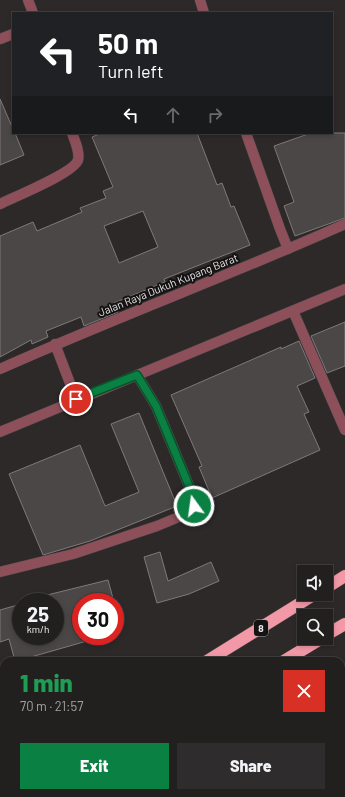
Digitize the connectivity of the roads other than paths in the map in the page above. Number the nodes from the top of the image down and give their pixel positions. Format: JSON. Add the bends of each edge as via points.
{"nodes":[{"id":1,"x":28,"y":0,"type":"edge"},
{"id":2,"x":200,"y":0,"type":"edge"},
{"id":3,"x":33,"y":12,"type":"edge"},
{"id":4,"x":204,"y":12,"type":"edge"},
{"id":5,"x":12,"y":34,"type":"edge"},
{"id":6,"x":0,"y":39,"type":"edge"},
{"id":7,"x":72,"y":134,"type":"edge"},
{"id":8,"x":246,"y":134,"type":"edge"},
{"id":9,"x":0,"y":204,"type":"edge"},
{"id":10,"x":345,"y":224,"type":"edge"},
{"id":11,"x":288,"y":249,"type":"junction"},
{"id":12,"x":345,"y":289,"type":"edge"},
{"id":13,"x":293,"y":311,"type":"junction"},
{"id":14,"x":55,"y":344,"type":"junction"},
{"id":15,"x":0,"y":369,"type":"edge"},
{"id":16,"x":137,"y":375,"type":"junction"},
{"id":17,"x":76,"y":399,"type":"junction"},
{"id":18,"x":345,"y":430,"type":"edge"},
{"id":19,"x":0,"y":432,"type":"edge"},
{"id":20,"x":0,"y":572,"type":"edge"},
{"id":21,"x":345,"y":576,"type":"edge"},
{"id":22,"x":333,"y":584,"type":"edge"},
{"id":23,"x":305,"y":601,"type":"edge"},
{"id":24,"x":345,"y":624,"type":"edge"},
{"id":25,"x":333,"y":631,"type":"edge"},
{"id":26,"x":310,"y":645,"type":"edge"},
{"id":27,"x":214,"y":657,"type":"edge"},
{"id":28,"x":291,"y":657,"type":"edge"}],
"edges":[{"from":1,"to":3,"type":"street"},
{"from":2,"to":4,"type":"street"},
{"from":5,"to":6,"type":"street"},
{"from":7,"to":9,"type":"street","via":[[78,159],[75,166]]},
{"from":8,"to":11,"type":"street"},
{"from":10,"to":11,"type":"street","name":"Jalan Raya Dukuh Kupang Barat"},
{"from":11,"to":14,"type":"street","name":"Jalan Raya Dukuh Kupang Barat"},
{"from":12,"to":13,"type":"street"},
{"from":13,"to":16,"type":"street"},
{"from":13,"to":18,"type":"street"},
{"from":14,"to":15,"type":"street","name":"Jalan Raya Dukuh Kupang Barat"},
{"from":14,"to":17,"type":"street"},
{"from":16,"to":17,"type":"street"},
{"from":16,"to":20,"type":"street","via":[[156,406],[194,498],[191,512],[73,554]]},
{"from":17,"to":19,"type":"street"},
{"from":21,"to":22,"type":"highway"},
{"from":23,"to":27,"type":"highway","number":"8"},
{"from":24,"to":25,"type":"highway"},
{"from":26,"to":28,"type":"highway"}]}
